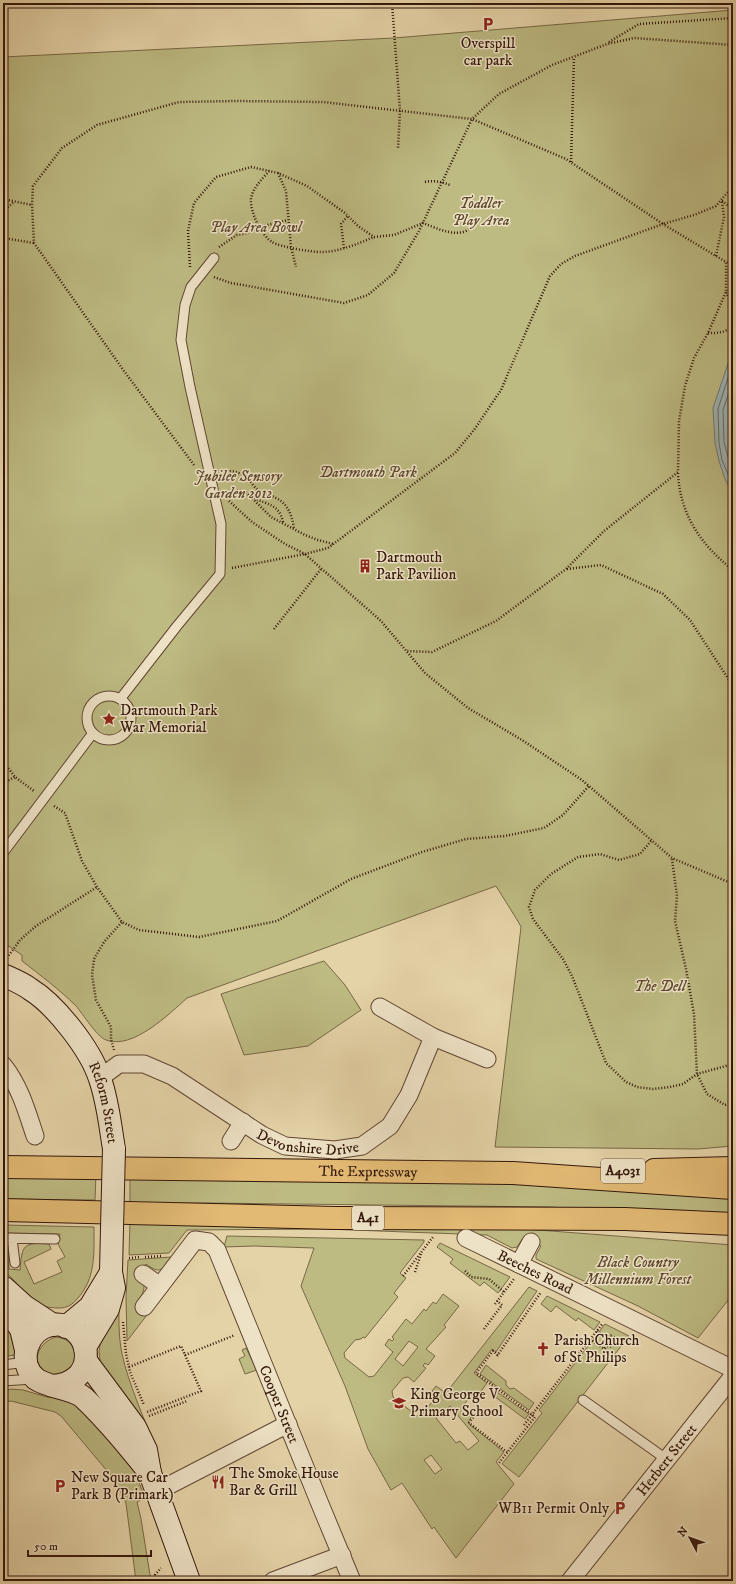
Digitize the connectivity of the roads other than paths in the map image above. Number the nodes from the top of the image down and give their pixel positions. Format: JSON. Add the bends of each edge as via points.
{"nodes":[{"id":1,"x":214,"y":258,"type":"dead end"},
{"id":2,"x":121,"y":698,"type":"junction"},
{"id":3,"x":93,"y":734,"type":"junction"},
{"id":4,"x":3,"y":853,"type":"edge"},
{"id":5,"x":4,"y":968,"type":"edge"},
{"id":6,"x":380,"y":1007,"type":"dead end"},
{"id":7,"x":433,"y":1037,"type":"junction"},
{"id":8,"x":487,"y":1059,"type":"dead end"},
{"id":9,"x":3,"y":1065,"type":"edge"},
{"id":10,"x":100,"y":1078,"type":"junction"},
{"id":11,"x":243,"y":1122,"type":"junction"},
{"id":12,"x":35,"y":1136,"type":"dead end"},
{"id":13,"x":231,"y":1141,"type":"dead end"},
{"id":14,"x":3,"y":1167,"type":"edge"},
{"id":15,"x":733,"y":1168,"type":"edge"},
{"id":16,"x":513,"y":1173,"type":"junction"},
{"id":17,"x":733,"y":1188,"type":"edge"},
{"id":18,"x":3,"y":1210,"type":"edge"},
{"id":19,"x":625,"y":1219,"type":"junction"},
{"id":20,"x":733,"y":1224,"type":"edge"},
{"id":21,"x":733,"y":1232,"type":"edge"},
{"id":22,"x":8,"y":1238,"type":"edge"},
{"id":23,"x":466,"y":1238,"type":"dead end"},
{"id":24,"x":55,"y":1239,"type":"dead end"},
{"id":25,"x":531,"y":1242,"type":"dead end"},
{"id":26,"x":15,"y":1263,"type":"dead end"},
{"id":27,"x":517,"y":1270,"type":"junction"},
{"id":28,"x":111,"y":1272,"type":"junction"},
{"id":29,"x":144,"y":1274,"type":"dead end"},
{"id":30,"x":160,"y":1286,"type":"junction"},
{"id":31,"x":3,"y":1287,"type":"edge"},
{"id":32,"x":3,"y":1304,"type":"edge"},
{"id":33,"x":144,"y":1307,"type":"dead end"},
{"id":34,"x":60,"y":1326,"type":"junction"},
{"id":35,"x":86,"y":1354,"type":"junction"},
{"id":36,"x":3,"y":1365,"type":"edge"},
{"id":37,"x":35,"y":1369,"type":"junction"},
{"id":38,"x":733,"y":1369,"type":"edge"},
{"id":39,"x":733,"y":1376,"type":"edge"},
{"id":40,"x":3,"y":1382,"type":"edge"},
{"id":41,"x":584,"y":1400,"type":"dead end"},
{"id":42,"x":288,"y":1424,"type":"junction"},
{"id":43,"x":666,"y":1459,"type":"junction"},
{"id":44,"x":154,"y":1482,"type":"junction"},
{"id":45,"x":342,"y":1555,"type":"junction"},
{"id":46,"x":299,"y":1576,"type":"edge"},
{"id":47,"x":189,"y":1581,"type":"edge"},
{"id":48,"x":273,"y":1581,"type":"edge"},
{"id":49,"x":352,"y":1581,"type":"edge"},
{"id":50,"x":570,"y":1581,"type":"edge"}],
"edges":[{"from":1,"to":2,"type":"lane","via":[[191,287],[184,305],[181,340],[221,524],[220,574]]},
{"from":2,"to":3,"type":"lane","via":[[108,696],[96,700],[88,710],[87,722]]},
{"from":2,"to":3,"type":"lane","via":[[130,710],[130,725],[126,731],[121,736],[107,740]]},
{"from":3,"to":4,"type":"lane"},
{"from":5,"to":10,"type":"street","name":"Reform Street","via":[[61,1016],[85,1048]]},
{"from":6,"to":7,"type":"street"},
{"from":7,"to":8,"type":"street"},
{"from":7,"to":11,"type":"street","name":"Devonshire Drive","via":[[409,1095],[390,1126],[362,1146],[335,1150],[285,1146]]},
{"from":9,"to":12,"type":"street","via":[[12,1076],[23,1099]]},
{"from":10,"to":11,"type":"street","name":"Devonshire Drive","via":[[118,1064],[144,1064],[172,1076]]},
{"from":10,"to":28,"type":"street","name":"Reform Street","bridge":true,"via":[[108,1108],[114,1149]]},
{"from":11,"to":13,"type":"street","name":"Devonshire Drive"},
{"from":14,"to":16,"type":"highway","name":"The Expressway"},
{"from":15,"to":16,"type":"highway","number":"A4031"},
{"from":16,"to":17,"type":"highway","name":"The Expressway"},
{"from":18,"to":19,"type":"highway","number":"A41","via":[[336,1218]]},
{"from":19,"to":20,"type":"highway","number":"A41"},
{"from":19,"to":21,"type":"highway"},
{"from":22,"to":24,"type":"lane"},
{"from":22,"to":26,"type":"lane"},
{"from":23,"to":27,"type":"street","name":"Beeches Road"},
{"from":25,"to":27,"type":"street"},
{"from":27,"to":38,"type":"street","name":"Beeches Road"},
{"from":28,"to":34,"type":"street","name":"Reform Street","via":[[90,1307]]},
{"from":28,"to":35,"type":"street","name":"Reform Street","via":[[114,1288],[108,1309]]},
{"from":29,"to":30,"type":"street"},
{"from":30,"to":33,"type":"street"},
{"from":30,"to":42,"type":"street","name":"Cooper Street","via":[[195,1240],[209,1242],[217,1250]]},
{"from":31,"to":34,"type":"street","via":[[24,1306]]},
{"from":32,"to":37,"type":"street","via":[[21,1329]]},
{"from":34,"to":35,"type":"street","via":[[78,1334]]},
{"from":34,"to":37,"type":"street","name":"Reform Street","via":[[45,1327],[30,1340]]},
{"from":35,"to":37,"type":"street","name":"Reform Street","via":[[83,1370],[77,1377],[62,1385]]},
{"from":35,"to":44,"type":"street","via":[[135,1427],[146,1450]]},
{"from":36,"to":37,"type":"lane"},
{"from":37,"to":40,"type":"lane"},
{"from":37,"to":44,"type":"street","via":[[82,1396],[115,1429]]},
{"from":39,"to":43,"type":"street","name":"Herbert Street"},
{"from":41,"to":43,"type":"lane"},
{"from":42,"to":44,"type":"street"},
{"from":42,"to":45,"type":"street","name":"Cooper Street"},
{"from":43,"to":50,"type":"street","name":"Herbert Street"},
{"from":44,"to":47,"type":"street"},
{"from":45,"to":46,"type":"street"},
{"from":45,"to":49,"type":"street","name":"Cooper Street"},
{"from":46,"to":48,"type":"street"}]}
